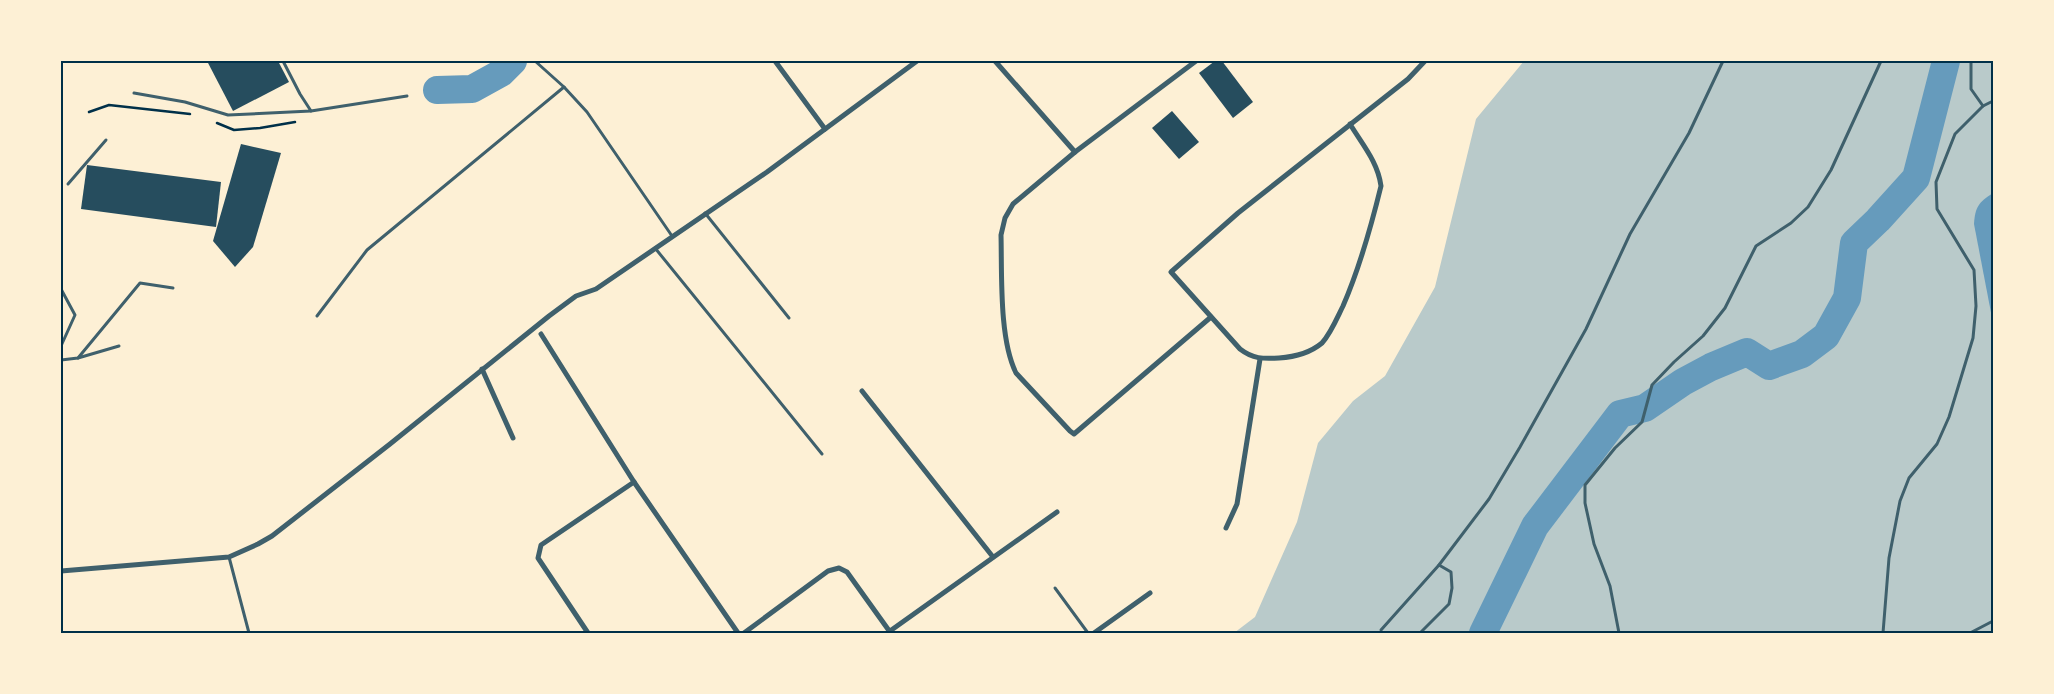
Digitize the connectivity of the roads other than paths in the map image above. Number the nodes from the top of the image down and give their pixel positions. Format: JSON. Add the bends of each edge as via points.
{"nodes":[{"id":1,"x":284,"y":61,"type":"edge"},
{"id":2,"x":534,"y":61,"type":"edge"},
{"id":3,"x":775,"y":61,"type":"edge"},
{"id":4,"x":916,"y":61,"type":"edge"},
{"id":5,"x":995,"y":61,"type":"edge"},
{"id":6,"x":1196,"y":61,"type":"edge"},
{"id":7,"x":1425,"y":61,"type":"edge"},
{"id":8,"x":1723,"y":61,"type":"edge"},
{"id":9,"x":1881,"y":61,"type":"edge"},
{"id":10,"x":1971,"y":61,"type":"edge"},
{"id":11,"x":564,"y":87,"type":"junction"},
{"id":12,"x":134,"y":93,"type":"dead end"},
{"id":13,"x":407,"y":96,"type":"dead end"},
{"id":14,"x":1993,"y":101,"type":"edge"},
{"id":15,"x":1983,"y":106,"type":"junction"},
{"id":16,"x":311,"y":111,"type":"junction"},
{"id":17,"x":1350,"y":124,"type":"junction"},
{"id":18,"x":825,"y":130,"type":"junction"},
{"id":19,"x":106,"y":140,"type":"dead end"},
{"id":20,"x":1075,"y":152,"type":"junction"},
{"id":21,"x":68,"y":184,"type":"dead end"},
{"id":22,"x":705,"y":213,"type":"junction"},
{"id":23,"x":672,"y":236,"type":"junction"},
{"id":24,"x":655,"y":248,"type":"junction"},
{"id":25,"x":173,"y":288,"type":"dead end"},
{"id":26,"x":61,"y":289,"type":"edge"},
{"id":27,"x":317,"y":316,"type":"dead end"},
{"id":28,"x":1211,"y":317,"type":"junction"},
{"id":29,"x":789,"y":318,"type":"dead end"},
{"id":30,"x":542,"y":334,"type":"dead end"},
{"id":31,"x":61,"y":346,"type":"edge"},
{"id":32,"x":119,"y":346,"type":"dead end"},
{"id":33,"x":78,"y":358,"type":"junction"},
{"id":34,"x":1260,"y":359,"type":"junction"},
{"id":35,"x":61,"y":360,"type":"edge"},
{"id":36,"x":482,"y":369,"type":"junction"},
{"id":37,"x":862,"y":391,"type":"dead end"},
{"id":38,"x":513,"y":438,"type":"dead end"},
{"id":39,"x":822,"y":454,"type":"dead end"},
{"id":40,"x":634,"y":482,"type":"junction"},
{"id":41,"x":1057,"y":512,"type":"dead end"},
{"id":42,"x":1226,"y":528,"type":"dead end"},
{"id":43,"x":229,"y":557,"type":"junction"},
{"id":44,"x":993,"y":557,"type":"junction"},
{"id":45,"x":1439,"y":565,"type":"junction"},
{"id":46,"x":61,"y":571,"type":"edge"},
{"id":47,"x":1055,"y":588,"type":"dead end"},
{"id":48,"x":1150,"y":593,"type":"dead end"},
{"id":49,"x":1993,"y":621,"type":"edge"},
{"id":50,"x":1381,"y":630,"type":"dead end"},
{"id":51,"x":890,"y":632,"type":"edge"},
{"id":52,"x":249,"y":633,"type":"edge"},
{"id":53,"x":588,"y":633,"type":"edge"},
{"id":54,"x":738,"y":633,"type":"edge"},
{"id":55,"x":744,"y":633,"type":"edge"},
{"id":56,"x":1088,"y":633,"type":"edge"},
{"id":57,"x":1094,"y":633,"type":"edge"},
{"id":58,"x":1420,"y":633,"type":"edge"},
{"id":59,"x":1618,"y":633,"type":"edge"},
{"id":60,"x":1883,"y":633,"type":"edge"},
{"id":61,"x":1970,"y":633,"type":"edge"}],
"edges":[{"from":1,"to":16,"type":"lane"},
{"from":2,"to":11,"type":"lane"},
{"from":3,"to":18,"type":"street"},
{"from":4,"to":18,"type":"street"},
{"from":5,"to":20,"type":"street"},
{"from":6,"to":20,"type":"street"},
{"from":7,"to":17,"type":"street","via":[[1408,79]]},
{"from":8,"to":45,"type":"lane","via":[[1689,133],[1630,234],[1586,329],[1520,447],[1489,499]]},
{"from":9,"to":59,"type":"lane","via":[[1831,170],[1808,207],[1791,223],[1756,246],[1724,308],[1703,336],[1652,385],[1642,422],[1585,485],[1592,536],[1610,586]]},
{"from":10,"to":15,"type":"lane","via":[[1971,89]]},
{"from":11,"to":23,"type":"lane","via":[[587,112]]},
{"from":11,"to":27,"type":"lane","via":[[367,250]]},
{"from":12,"to":16,"type":"lane","via":[[185,102],[228,115]]},
{"from":13,"to":16,"type":"lane"},
{"from":14,"to":15,"type":"lane"},
{"from":15,"to":60,"type":"lane","via":[[1955,134],[1936,182],[1937,209],[1974,270],[1976,306],[1973,338],[1938,444],[1910,478],[1900,501],[1889,558]]},
{"from":17,"to":28,"type":"street","via":[[1172,269],[1172,275]]},
{"from":17,"to":34,"type":"street","via":[[1374,162],[1381,186],[1357,274],[1335,324],[1322,342],[1306,353]]},
{"from":18,"to":22,"type":"street"},
{"from":19,"to":21,"type":"lane"},
{"from":20,"to":28,"type":"street","via":[[1013,204],[1005,218],[1001,235],[1006,343],[1016,373],[1074,434]]},
{"from":22,"to":23,"type":"street"},
{"from":22,"to":29,"type":"lane"},
{"from":23,"to":24,"type":"street"},
{"from":24,"to":36,"type":"street","via":[[596,289],[576,296]]},
{"from":24,"to":39,"type":"lane"},
{"from":25,"to":33,"type":"lane","via":[[140,284]]},
{"from":26,"to":31,"type":"lane","via":[[75,315]]},
{"from":28,"to":34,"type":"street","via":[[1248,356]]},
{"from":30,"to":40,"type":"street"},
{"from":32,"to":33,"type":"lane"},
{"from":33,"to":35,"type":"lane"},
{"from":34,"to":42,"type":"street","via":[[1236,504]]},
{"from":36,"to":38,"type":"street"},
{"from":36,"to":43,"type":"street","via":[[272,536]]},
{"from":37,"to":44,"type":"street"},
{"from":40,"to":53,"type":"street","via":[[541,545],[538,558]]},
{"from":40,"to":54,"type":"street"},
{"from":41,"to":44,"type":"street"},
{"from":43,"to":46,"type":"street"},
{"from":43,"to":52,"type":"lane"},
{"from":44,"to":51,"type":"street"},
{"from":45,"to":50,"type":"lane"},
{"from":45,"to":58,"type":"lane","via":[[1451,572],[1449,604]]},
{"from":47,"to":56,"type":"lane"},
{"from":48,"to":57,"type":"street"},
{"from":49,"to":61,"type":"lane"},
{"from":51,"to":55,"type":"street","via":[[847,572],[839,568],[828,571]]}]}
